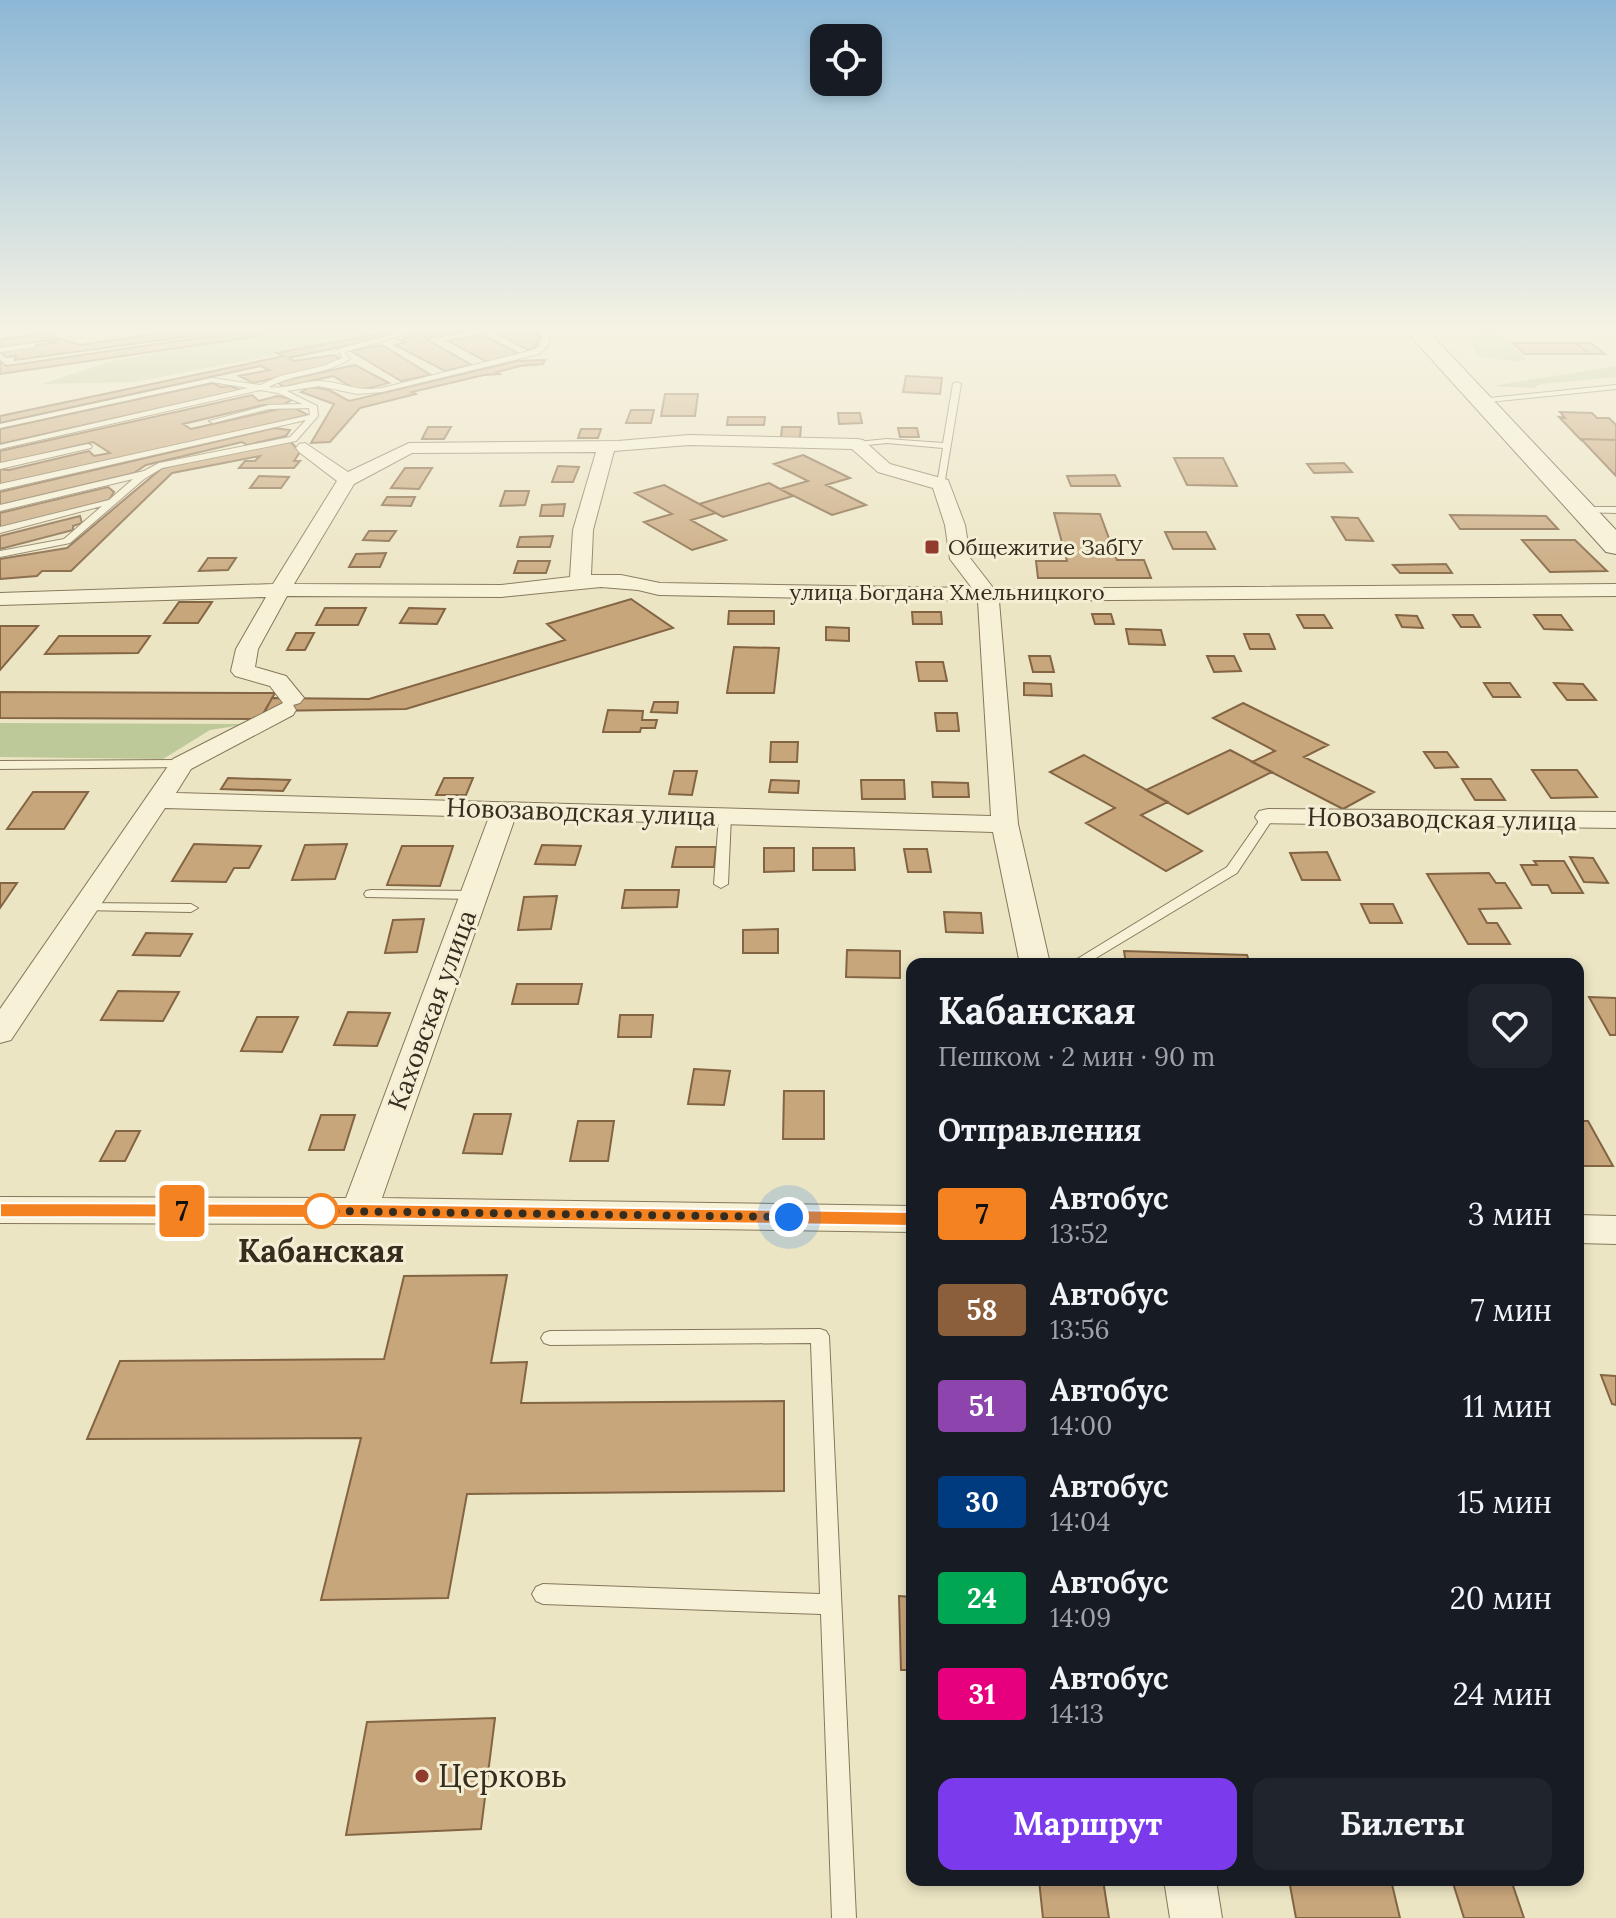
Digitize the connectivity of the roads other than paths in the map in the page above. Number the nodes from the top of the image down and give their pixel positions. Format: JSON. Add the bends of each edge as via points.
{"nodes":[{"id":1,"x":30,"y":420,"type":"edge"},
{"id":2,"x":121,"y":420,"type":"edge"},
{"id":3,"x":219,"y":420,"type":"edge"},
{"id":4,"x":279,"y":420,"type":"edge"},
{"id":5,"x":310,"y":420,"type":"edge"},
{"id":6,"x":950,"y":420,"type":"edge"},
{"id":7,"x":1496,"y":420,"type":"edge"},
{"id":8,"x":213,"y":421,"type":"dead end"},
{"id":9,"x":0,"y":426,"type":"edge"},
{"id":10,"x":299,"y":444,"type":"junction"},
{"id":11,"x":857,"y":444,"type":"junction"},
{"id":12,"x":88,"y":446,"type":"dead end"},
{"id":13,"x":607,"y":446,"type":"junction"},
{"id":14,"x":944,"y":446,"type":"junction"},
{"id":15,"x":0,"y":447,"type":"edge"},
{"id":16,"x":0,"y":466,"type":"edge"},
{"id":17,"x":149,"y":472,"type":"junction"},
{"id":18,"x":347,"y":480,"type":"junction"},
{"id":19,"x":941,"y":484,"type":"junction"},
{"id":20,"x":0,"y":487,"type":"edge"},
{"id":21,"x":113,"y":501,"type":"junction"},
{"id":22,"x":0,"y":508,"type":"edge"},
{"id":23,"x":1581,"y":510,"type":"junction"},
{"id":24,"x":1616,"y":510,"type":"edge"},
{"id":25,"x":0,"y":530,"type":"edge"},
{"id":26,"x":1616,"y":546,"type":"edge"},
{"id":27,"x":0,"y":554,"type":"edge"},
{"id":28,"x":580,"y":584,"type":"junction"},
{"id":29,"x":280,"y":590,"type":"junction"},
{"id":30,"x":1616,"y":590,"type":"edge"},
{"id":31,"x":988,"y":595,"type":"junction"},
{"id":32,"x":0,"y":599,"type":"edge"},
{"id":33,"x":182,"y":764,"type":"junction"},
{"id":34,"x":0,"y":765,"type":"edge"},
{"id":35,"x":157,"y":800,"type":"junction"},
{"id":36,"x":505,"y":810,"type":"junction"},
{"id":37,"x":725,"y":816,"type":"junction"},
{"id":38,"x":1268,"y":817,"type":"joint"},
{"id":39,"x":1616,"y":820,"type":"edge"},
{"id":40,"x":1005,"y":824,"type":"junction"},
{"id":41,"x":721,"y":884,"type":"dead end"},
{"id":42,"x":371,"y":894,"type":"dead end"},
{"id":43,"x":474,"y":895,"type":"junction"},
{"id":44,"x":85,"y":907,"type":"junction"},
{"id":45,"x":191,"y":908,"type":"dead end"},
{"id":46,"x":1034,"y":958,"type":"edge"},
{"id":47,"x":1086,"y":958,"type":"edge"},
{"id":48,"x":0,"y":1033,"type":"edge"},
{"id":49,"x":0,"y":1210,"type":"edge"},
{"id":50,"x":359,"y":1211,"type":"junction"},
{"id":51,"x":906,"y":1219,"type":"edge"},
{"id":52,"x":1584,"y":1229,"type":"edge"},
{"id":53,"x":1616,"y":1230,"type":"edge"},
{"id":54,"x":550,"y":1338,"type":"dead end"},
{"id":55,"x":543,"y":1594,"type":"dead end"},
{"id":56,"x":831,"y":1604,"type":"junction"},
{"id":57,"x":1191,"y":1886,"type":"edge"},
{"id":58,"x":844,"y":1918,"type":"edge"},
{"id":59,"x":1196,"y":1918,"type":"edge"}],
"edges":[{"from":1,"to":9,"type":"lane"},
{"from":2,"to":15,"type":"lane"},
{"from":3,"to":8,"type":"lane"},
{"from":4,"to":20,"type":"lane"},
{"from":5,"to":10,"type":"lane"},
{"from":6,"to":14,"type":"lane"},
{"from":7,"to":23,"type":"main road"},
{"from":10,"to":17,"type":"lane","via":[[184,459]]},
{"from":10,"to":18,"type":"street"},
{"from":11,"to":13,"type":"street","via":[[689,440]]},
{"from":11,"to":14,"type":"lane"},
{"from":11,"to":19,"type":"street","via":[[884,468]]},
{"from":12,"to":16,"type":"lane"},
{"from":13,"to":18,"type":"street","via":[[409,448]]},
{"from":13,"to":28,"type":"street","via":[[583,530]]},
{"from":14,"to":19,"type":"lane"},
{"from":17,"to":21,"type":"lane"},
{"from":17,"to":22,"type":"lane"},
{"from":18,"to":29,"type":"street"},
{"from":19,"to":31,"type":"street","via":[[960,559]]},
{"from":21,"to":25,"type":"lane"},
{"from":21,"to":27,"type":"lane","via":[[67,541]]},
{"from":23,"to":24,"type":"lane"},
{"from":23,"to":26,"type":"main road"},
{"from":28,"to":29,"type":"street","name":"улица Богдана Хмельницкого","via":[[504,591]]},
{"from":28,"to":31,"type":"street","name":"улица Богдана Хмельницкого"},
{"from":29,"to":32,"type":"street","name":"улица Богдана Хмельницкого"},
{"from":29,"to":33,"type":"street","via":[[247,649],[243,671],[278,681],[288,704]]},
{"from":30,"to":31,"type":"street","name":"улица Богдана Хмельницкого"},
{"from":31,"to":40,"type":"street"},
{"from":33,"to":34,"type":"lane"},
{"from":33,"to":35,"type":"street"},
{"from":35,"to":36,"type":"street","name":"Новозаводская улица"},
{"from":35,"to":44,"type":"street"},
{"from":36,"to":37,"type":"street","name":"Новозаводская улица"},
{"from":36,"to":43,"type":"street","name":"Каховская улица"},
{"from":37,"to":40,"type":"street","name":"Новозаводская улица"},
{"from":37,"to":41,"type":"lane"},
{"from":38,"to":39,"type":"street","name":"Новозаводская улица"},
{"from":38,"to":47,"type":"lane","via":[[1232,870]]},
{"from":40,"to":46,"type":"street"},
{"from":42,"to":43,"type":"lane"},
{"from":43,"to":50,"type":"street","name":"Каховская улица"},
{"from":44,"to":45,"type":"lane"},
{"from":44,"to":48,"type":"street"},
{"from":49,"to":50,"type":"street"},
{"from":50,"to":51,"type":"street"},
{"from":52,"to":53,"type":"street"},
{"from":54,"to":56,"type":"lane","via":[[820,1336]]},
{"from":55,"to":56,"type":"lane"},
{"from":56,"to":58,"type":"lane"},
{"from":57,"to":59,"type":"street"}]}
